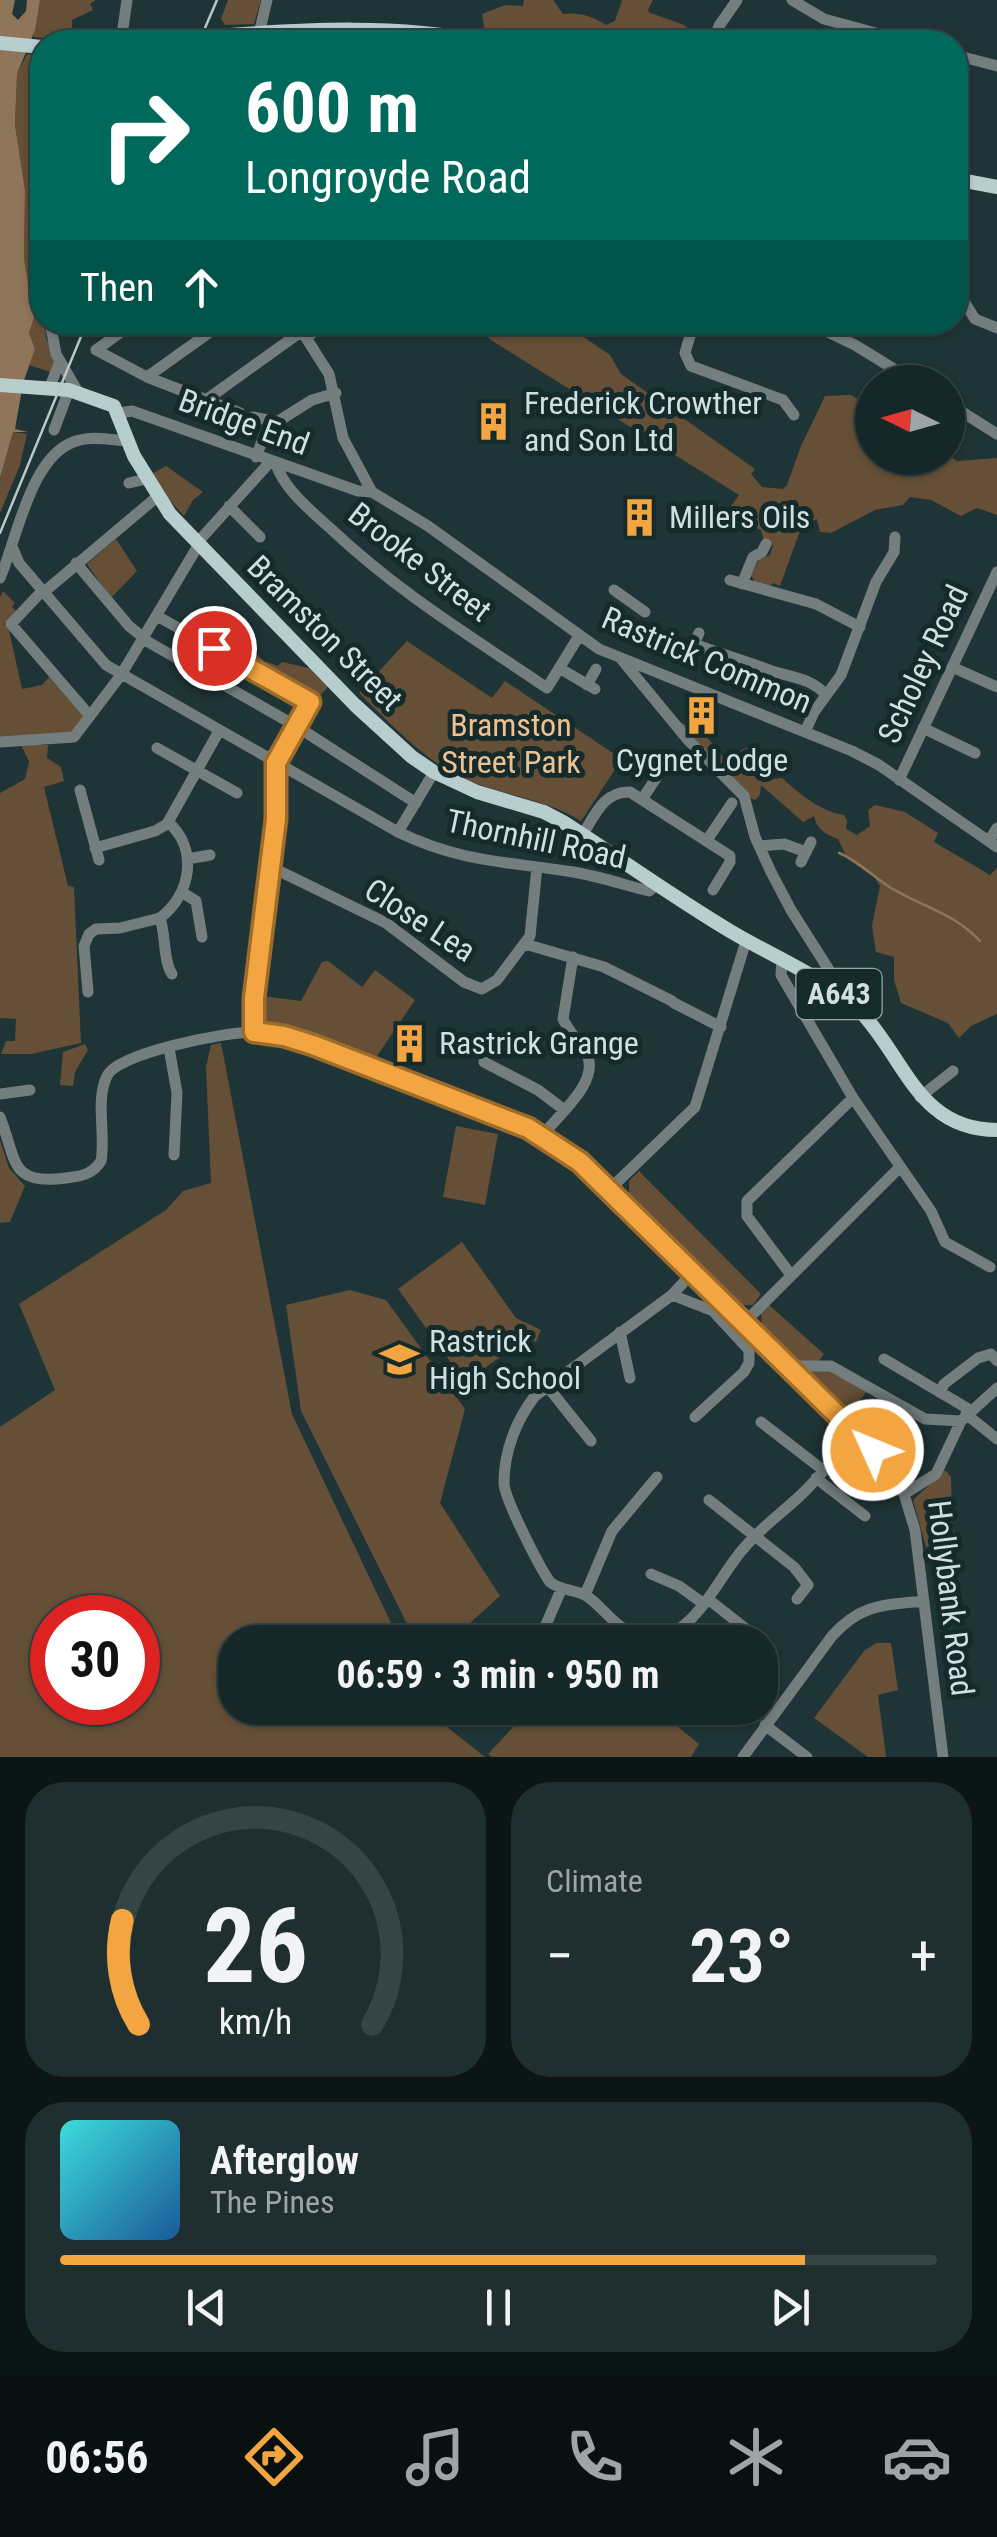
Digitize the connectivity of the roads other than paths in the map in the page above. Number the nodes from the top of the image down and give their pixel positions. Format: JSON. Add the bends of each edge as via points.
{"nodes":[{"id":1,"x":126,"y":0,"type":"edge"},
{"id":2,"x":267,"y":0,"type":"edge"},
{"id":3,"x":738,"y":0,"type":"edge"},
{"id":4,"x":792,"y":0,"type":"edge"},
{"id":5,"x":122,"y":30,"type":"edge"},
{"id":6,"x":265,"y":30,"type":"edge"},
{"id":7,"x":718,"y":30,"type":"edge"},
{"id":8,"x":858,"y":30,"type":"edge"},
{"id":9,"x":0,"y":42,"type":"edge"},
{"id":10,"x":30,"y":46,"type":"edge"},
{"id":11,"x":968,"y":58,"type":"edge"},
{"id":12,"x":997,"y":66,"type":"edge"},
{"id":13,"x":968,"y":181,"type":"edge"},
{"id":14,"x":997,"y":187,"type":"edge"},
{"id":15,"x":968,"y":308,"type":"edge"},
{"id":16,"x":996,"y":327,"type":"edge"},
{"id":17,"x":52,"y":335,"type":"edge"},
{"id":18,"x":117,"y":335,"type":"edge"},
{"id":19,"x":205,"y":335,"type":"edge"},
{"id":20,"x":294,"y":335,"type":"edge"},
{"id":21,"x":304,"y":335,"type":"edge"},
{"id":22,"x":691,"y":335,"type":"edge"},
{"id":23,"x":834,"y":335,"type":"edge"},
{"id":24,"x":60,"y":361,"type":"junction"},
{"id":25,"x":887,"y":365,"type":"edge"},
{"id":26,"x":147,"y":376,"type":"junction"},
{"id":27,"x":0,"y":385,"type":"edge"},
{"id":28,"x":49,"y":389,"type":"junction"},
{"id":29,"x":73,"y":392,"type":"junction"},
{"id":30,"x":336,"y":394,"type":"junction"},
{"id":31,"x":206,"y":400,"type":"junction"},
{"id":32,"x":795,"y":409,"type":"dead end"},
{"id":33,"x":119,"y":413,"type":"junction"},
{"id":34,"x":965,"y":414,"type":"edge"},
{"id":35,"x":269,"y":423,"type":"junction"},
{"id":36,"x":54,"y":430,"type":"dead end"},
{"id":37,"x":997,"y":434,"type":"edge"},
{"id":38,"x":127,"y":440,"type":"junction"},
{"id":39,"x":256,"y":456,"type":"junction"},
{"id":40,"x":273,"y":463,"type":"junction"},
{"id":41,"x":146,"y":478,"type":"junction"},
{"id":42,"x":128,"y":482,"type":"dead end"},
{"id":43,"x":349,"y":488,"type":"joint"},
{"id":44,"x":372,"y":492,"type":"junction"},
{"id":45,"x":158,"y":496,"type":"junction"},
{"id":46,"x":229,"y":506,"type":"junction"},
{"id":47,"x":894,"y":534,"type":"dead end"},
{"id":48,"x":260,"y":536,"type":"dead end"},
{"id":49,"x":198,"y":544,"type":"junction"},
{"id":50,"x":766,"y":544,"type":"dead end"},
{"id":51,"x":14,"y":548,"type":"junction"},
{"id":52,"x":76,"y":563,"type":"junction"},
{"id":53,"x":997,"y":572,"type":"edge"},
{"id":54,"x":0,"y":578,"type":"edge"},
{"id":55,"x":614,"y":590,"type":"dead end"},
{"id":56,"x":43,"y":591,"type":"junction"},
{"id":57,"x":645,"y":612,"type":"dead end"},
{"id":58,"x":157,"y":616,"type":"junction"},
{"id":59,"x":860,"y":627,"type":"junction"},
{"id":60,"x":699,"y":633,"type":"dead end"},
{"id":61,"x":579,"y":636,"type":"junction"},
{"id":62,"x":144,"y":638,"type":"junction"},
{"id":63,"x":622,"y":660,"type":"junction"},
{"id":64,"x":952,"y":666,"type":"junction"},
{"id":65,"x":559,"y":668,"type":"junction"},
{"id":66,"x":596,"y":669,"type":"dead end"},
{"id":67,"x":121,"y":675,"type":"junction"},
{"id":68,"x":997,"y":687,"type":"edge"},
{"id":69,"x":826,"y":695,"type":"junction"},
{"id":70,"x":90,"y":716,"type":"junction"},
{"id":71,"x":296,"y":726,"type":"junction"},
{"id":72,"x":922,"y":728,"type":"junction"},
{"id":73,"x":219,"y":731,"type":"junction"},
{"id":74,"x":806,"y":732,"type":"junction"},
{"id":75,"x":0,"y":742,"type":"edge"},
{"id":76,"x":157,"y":748,"type":"dead end"},
{"id":77,"x":975,"y":753,"type":"dead end"},
{"id":78,"x":650,"y":758,"type":"dead end"},
{"id":79,"x":276,"y":763,"type":"junction"},
{"id":80,"x":198,"y":772,"type":"junction"},
{"id":81,"x":434,"y":772,"type":"junction"},
{"id":82,"x":899,"y":780,"type":"junction"},
{"id":83,"x":80,"y":790,"type":"dead end"},
{"id":84,"x":237,"y":793,"type":"dead end"},
{"id":85,"x":643,"y":798,"type":"junction"},
{"id":86,"x":732,"y":802,"type":"dead end"},
{"id":87,"x":416,"y":804,"type":"junction"},
{"id":88,"x":168,"y":822,"type":"junction"},
{"id":89,"x":997,"y":828,"type":"edge"},
{"id":90,"x":398,"y":832,"type":"junction"},
{"id":91,"x":582,"y":834,"type":"junction"},
{"id":92,"x":708,"y":840,"type":"junction"},
{"id":93,"x":993,"y":844,"type":"edge"},
{"id":94,"x":759,"y":846,"type":"junction"},
{"id":95,"x":806,"y":852,"type":"dead end"},
{"id":96,"x":210,"y":855,"type":"dead end"},
{"id":97,"x":187,"y":858,"type":"junction"},
{"id":98,"x":271,"y":867,"type":"junction"},
{"id":99,"x":537,"y":868,"type":"junction"},
{"id":100,"x":656,"y":884,"type":"junction"},
{"id":101,"x":713,"y":890,"type":"dead end"},
{"id":102,"x":182,"y":893,"type":"junction"},
{"id":103,"x":160,"y":918,"type":"junction"},
{"id":104,"x":202,"y":937,"type":"dead end"},
{"id":105,"x":746,"y":941,"type":"junction"},
{"id":106,"x":525,"y":944,"type":"junction"},
{"id":107,"x":573,"y":957,"type":"junction"},
{"id":108,"x":782,"y":962,"type":"junction"},
{"id":109,"x":172,"y":974,"type":"dead end"},
{"id":110,"x":88,"y":992,"type":"dead end"},
{"id":111,"x":836,"y":992,"type":"junction"},
{"id":112,"x":721,"y":1026,"type":"junction"},
{"id":113,"x":254,"y":1032,"type":"junction"},
{"id":114,"x":169,"y":1048,"type":"junction"},
{"id":115,"x":484,"y":1062,"type":"dead end"},
{"id":116,"x":953,"y":1071,"type":"dead end"},
{"id":117,"x":30,"y":1090,"type":"dead end"},
{"id":118,"x":0,"y":1094,"type":"edge"},
{"id":119,"x":920,"y":1097,"type":"junction"},
{"id":120,"x":853,"y":1098,"type":"junction"},
{"id":121,"x":563,"y":1109,"type":"junction"},
{"id":122,"x":0,"y":1117,"type":"edge"},
{"id":123,"x":997,"y":1130,"type":"edge"},
{"id":124,"x":542,"y":1136,"type":"junction"},
{"id":125,"x":174,"y":1155,"type":"dead end"},
{"id":126,"x":900,"y":1167,"type":"junction"},
{"id":127,"x":610,"y":1189,"type":"junction"},
{"id":128,"x":981,"y":1267,"type":"dead end"},
{"id":129,"x":693,"y":1272,"type":"junction"},
{"id":130,"x":791,"y":1275,"type":"junction"},
{"id":131,"x":672,"y":1294,"type":"junction"},
{"id":132,"x":744,"y":1322,"type":"junction"},
{"id":133,"x":620,"y":1332,"type":"junction"},
{"id":134,"x":884,"y":1359,"type":"dead end"},
{"id":135,"x":997,"y":1361,"type":"edge"},
{"id":136,"x":789,"y":1366,"type":"junction"},
{"id":137,"x":630,"y":1378,"type":"dead end"},
{"id":138,"x":547,"y":1386,"type":"junction"},
{"id":139,"x":997,"y":1388,"type":"edge"},
{"id":140,"x":941,"y":1391,"type":"junction"},
{"id":141,"x":966,"y":1415,"type":"junction"},
{"id":142,"x":694,"y":1418,"type":"dead end"},
{"id":143,"x":761,"y":1422,"type":"dead end"},
{"id":144,"x":856,"y":1433,"type":"junction"},
{"id":145,"x":997,"y":1439,"type":"edge"},
{"id":146,"x":591,"y":1441,"type":"dead end"},
{"id":147,"x":819,"y":1474,"type":"junction"},
{"id":148,"x":657,"y":1477,"type":"dead end"},
{"id":149,"x":904,"y":1494,"type":"junction"},
{"id":150,"x":710,"y":1500,"type":"dead end"},
{"id":151,"x":865,"y":1516,"type":"dead end"},
{"id":152,"x":756,"y":1535,"type":"junction"},
{"id":153,"x":651,"y":1574,"type":"dead end"},
{"id":154,"x":562,"y":1590,"type":"junction"},
{"id":155,"x":585,"y":1596,"type":"junction"},
{"id":156,"x":798,"y":1600,"type":"dead end"},
{"id":157,"x":924,"y":1601,"type":"junction"},
{"id":158,"x":706,"y":1602,"type":"junction"},
{"id":159,"x":546,"y":1625,"type":"edge"},
{"id":160,"x":619,"y":1625,"type":"edge"},
{"id":161,"x":685,"y":1625,"type":"edge"},
{"id":162,"x":740,"y":1625,"type":"edge"},
{"id":163,"x":778,"y":1708,"type":"edge"},
{"id":164,"x":765,"y":1725,"type":"joint"},
{"id":165,"x":743,"y":1757,"type":"edge"},
{"id":166,"x":808,"y":1757,"type":"edge"},
{"id":167,"x":943,"y":1757,"type":"edge"}],
"edges":[{"from":1,"to":5,"type":"street"},
{"from":2,"to":6,"type":"street"},
{"from":3,"to":7,"type":"street"},
{"from":4,"to":8,"type":"street"},
{"from":9,"to":10,"type":"main road"},
{"from":11,"to":12,"type":"street"},
{"from":13,"to":14,"type":"main road"},
{"from":15,"to":16,"type":"street","via":[[975,319]]},
{"from":17,"to":24,"type":"street"},
{"from":18,"to":26,"type":"street","via":[[96,350]]},
{"from":19,"to":26,"type":"street"},
{"from":20,"to":31,"type":"street"},
{"from":21,"to":30,"type":"street"},
{"from":22,"to":32,"type":"street","via":[[691,366]]},
{"from":23,"to":25,"type":"street"},
{"from":24,"to":28,"type":"street"},
{"from":24,"to":29,"type":"street"},
{"from":26,"to":31,"type":"street"},
{"from":27,"to":28,"type":"main road"},
{"from":28,"to":29,"type":"main road"},
{"from":29,"to":33,"type":"main road"},
{"from":29,"to":36,"type":"street"},
{"from":30,"to":35,"type":"street"},
{"from":30,"to":44,"type":"street","via":[[343,438]]},
{"from":31,"to":35,"type":"street"},
{"from":33,"to":38,"type":"main road","name":"Bramston Street","number":"A643"},
{"from":33,"to":39,"type":"street","name":"Bridge End","via":[[132,411]]},
{"from":34,"to":37,"type":"street"},
{"from":35,"to":39,"type":"street"},
{"from":38,"to":41,"type":"main road","name":"Bramston Street","number":"A643"},
{"from":38,"to":51,"type":"street","via":[[82,439],[56,452],[16,523]]},
{"from":39,"to":40,"type":"street","name":"Bridge End"},
{"from":40,"to":43,"type":"street","name":"Bridge End"},
{"from":40,"to":46,"type":"street"},
{"from":40,"to":65,"type":"street","name":"Brooke Street","via":[[310,510],[393,584],[547,688]]},
{"from":41,"to":42,"type":"street"},
{"from":41,"to":45,"type":"main road","name":"Bramston Street","number":"A643"},
{"from":43,"to":44,"type":"street","name":"Rastrick Common"},
{"from":44,"to":61,"type":"street","name":"Rastrick Common"},
{"from":45,"to":49,"type":"main road","name":"Bramston Street","number":"A643"},
{"from":45,"to":52,"type":"street"},
{"from":46,"to":48,"type":"street"},
{"from":46,"to":49,"type":"street"},
{"from":47,"to":59,"type":"street","via":[[894,552]]},
{"from":49,"to":58,"type":"street"},
{"from":49,"to":81,"type":"main road","name":"Bramston Street","number":"A643","via":[[354,705]]},
{"from":50,"to":59,"type":"street","via":[[736,582],[789,590]]},
{"from":51,"to":54,"type":"street"},
{"from":51,"to":56,"type":"street","name":"Thornhill Road"},
{"from":52,"to":56,"type":"street"},
{"from":52,"to":62,"type":"street"},
{"from":53,"to":64,"type":"street","name":"Scholey Road"},
{"from":55,"to":57,"type":"street"},
{"from":56,"to":67,"type":"street","name":"Thornhill Road","via":[[98,659]]},
{"from":56,"to":70,"type":"street","via":[[11,624]]},
{"from":58,"to":62,"type":"street"},
{"from":58,"to":71,"type":"street","via":[[310,702]]},
{"from":59,"to":69,"type":"street"},
{"from":60,"to":69,"type":"street","via":[[694,644],[754,658]]},
{"from":61,"to":63,"type":"street","name":"Rastrick Common"},
{"from":61,"to":65,"type":"street"},
{"from":62,"to":67,"type":"street"},
{"from":62,"to":71,"type":"street"},
{"from":63,"to":74,"type":"street","name":"Rastrick Common"},
{"from":63,"to":94,"type":"street","via":[[744,796]]},
{"from":64,"to":68,"type":"street"},
{"from":64,"to":72,"type":"street","name":"Scholey Road"},
{"from":65,"to":66,"type":"street","via":[[591,687]]},
{"from":67,"to":70,"type":"street"},
{"from":67,"to":73,"type":"street","name":"Thornhill Road"},
{"from":69,"to":74,"type":"street"},
{"from":70,"to":75,"type":"street","via":[[71,739]]},
{"from":71,"to":79,"type":"street"},
{"from":71,"to":87,"type":"street"},
{"from":72,"to":77,"type":"street"},
{"from":72,"to":82,"type":"street","name":"Scholey Road"},
{"from":73,"to":79,"type":"street","name":"Thornhill Road"},
{"from":73,"to":80,"type":"street"},
{"from":74,"to":82,"type":"street","name":"Rastrick Common"},
{"from":76,"to":80,"type":"street"},
{"from":78,"to":85,"type":"street","via":[[664,766]]},
{"from":79,"to":90,"type":"street","name":"Thornhill Road"},
{"from":79,"to":98,"type":"street"},
{"from":80,"to":84,"type":"street"},
{"from":80,"to":88,"type":"street"},
{"from":81,"to":87,"type":"street"},
{"from":81,"to":91,"type":"main road","name":"Bramston Street","number":"A643","via":[[552,816]]},
{"from":82,"to":93,"type":"street","name":"Rastrick Common"},
{"from":83,"to":88,"type":"street","via":[[97,854]]},
{"from":85,"to":91,"type":"street","via":[[624,791],[610,796]]},
{"from":85,"to":92,"type":"street"},
{"from":86,"to":92,"type":"street"},
{"from":87,"to":90,"type":"street"},
{"from":88,"to":97,"type":"street"},
{"from":89,"to":93,"type":"street"},
{"from":90,"to":99,"type":"street","name":"Thornhill Road","via":[[460,857]]},
{"from":91,"to":100,"type":"main road","name":"Bramston Street","number":"A643"},
{"from":92,"to":101,"type":"street","via":[[731,858]]},
{"from":94,"to":95,"type":"street","via":[[784,844]]},
{"from":94,"to":111,"type":"street"},
{"from":96,"to":97,"type":"street"},
{"from":97,"to":102,"type":"street"},
{"from":98,"to":106,"type":"street","name":"Close Lea","via":[[386,923],[472,987],[492,986]]},
{"from":98,"to":113,"type":"street"},
{"from":99,"to":100,"type":"street","name":"Thornhill Road","via":[[649,891]]},
{"from":99,"to":106,"type":"street"},
{"from":100,"to":105,"type":"main road","name":"Thornhill Road","number":"A643"},
{"from":102,"to":103,"type":"street"},
{"from":102,"to":104,"type":"street","via":[[196,901]]},
{"from":103,"to":109,"type":"street"},
{"from":103,"to":110,"type":"street","via":[[89,934]]},
{"from":105,"to":108,"type":"main road","name":"Thornhill Road","number":"A643"},
{"from":105,"to":112,"type":"street"},
{"from":106,"to":107,"type":"street"},
{"from":107,"to":112,"type":"street"},
{"from":107,"to":121,"type":"street","via":[[563,1019],[590,1064],[584,1086]]},
{"from":108,"to":111,"type":"main road","name":"Thornhill Road","number":"A643"},
{"from":108,"to":120,"type":"street","via":[[781,975]]},
{"from":111,"to":119,"type":"main road","name":"Thornhill Road","number":"A643","via":[[880,1034]]},
{"from":112,"to":127,"type":"street","via":[[695,1106]]},
{"from":113,"to":114,"type":"street"},
{"from":113,"to":124,"type":"street","via":[[313,1045]]},
{"from":114,"to":122,"type":"street","via":[[123,1061],[108,1073],[102,1155],[90,1173],[28,1178],[16,1164]]},
{"from":114,"to":125,"type":"street","via":[[177,1093]]},
{"from":115,"to":121,"type":"street"},
{"from":116,"to":119,"type":"street"},
{"from":117,"to":118,"type":"street"},
{"from":119,"to":123,"type":"main road","name":"Thornhill Road","number":"A643","via":[[958,1122]]},
{"from":120,"to":126,"type":"street"},
{"from":120,"to":130,"type":"street","via":[[746,1201],[747,1216]]},
{"from":121,"to":124,"type":"street"},
{"from":124,"to":127,"type":"street"},
{"from":126,"to":128,"type":"street","via":[[946,1242]]},
{"from":126,"to":130,"type":"street"},
{"from":127,"to":129,"type":"street"},
{"from":129,"to":131,"type":"street"},
{"from":129,"to":132,"type":"street"},
{"from":130,"to":132,"type":"street"},
{"from":131,"to":133,"type":"street"},
{"from":131,"to":142,"type":"street","via":[[713,1311],[750,1354],[744,1372]]},
{"from":132,"to":136,"type":"street"},
{"from":133,"to":137,"type":"street"},
{"from":133,"to":138,"type":"street"},
{"from":134,"to":140,"type":"street"},
{"from":135,"to":140,"type":"street","via":[[991,1354],[978,1358]]},
{"from":136,"to":141,"type":"street","via":[[831,1366],[925,1418]]},
{"from":136,"to":144,"type":"street"},
{"from":138,"to":146,"type":"street"},
{"from":138,"to":154,"type":"street","via":[[520,1418],[504,1485],[546,1576]]},
{"from":139,"to":141,"type":"street"},
{"from":140,"to":141,"type":"street"},
{"from":141,"to":145,"type":"street"},
{"from":141,"to":149,"type":"street","name":"Hollybank Road","via":[[936,1474]]},
{"from":143,"to":147,"type":"street"},
{"from":144,"to":147,"type":"street"},
{"from":144,"to":149,"type":"street"},
{"from":147,"to":151,"type":"street"},
{"from":147,"to":152,"type":"street"},
{"from":148,"to":155,"type":"street","via":[[612,1531]]},
{"from":149,"to":157,"type":"street","name":"Hollybank Road"},
{"from":150,"to":152,"type":"street"},
{"from":152,"to":156,"type":"street","via":[[808,1585]]},
{"from":152,"to":158,"type":"street"},
{"from":153,"to":158,"type":"street"},
{"from":154,"to":155,"type":"street"},
{"from":154,"to":159,"type":"street"},
{"from":155,"to":160,"type":"street"},
{"from":157,"to":163,"type":"street","via":[[853,1615]]},
{"from":157,"to":167,"type":"street","name":"Hollybank Road"},
{"from":158,"to":161,"type":"street"},
{"from":158,"to":162,"type":"street"},
{"from":164,"to":165,"type":"street"},
{"from":164,"to":166,"type":"street"}]}
